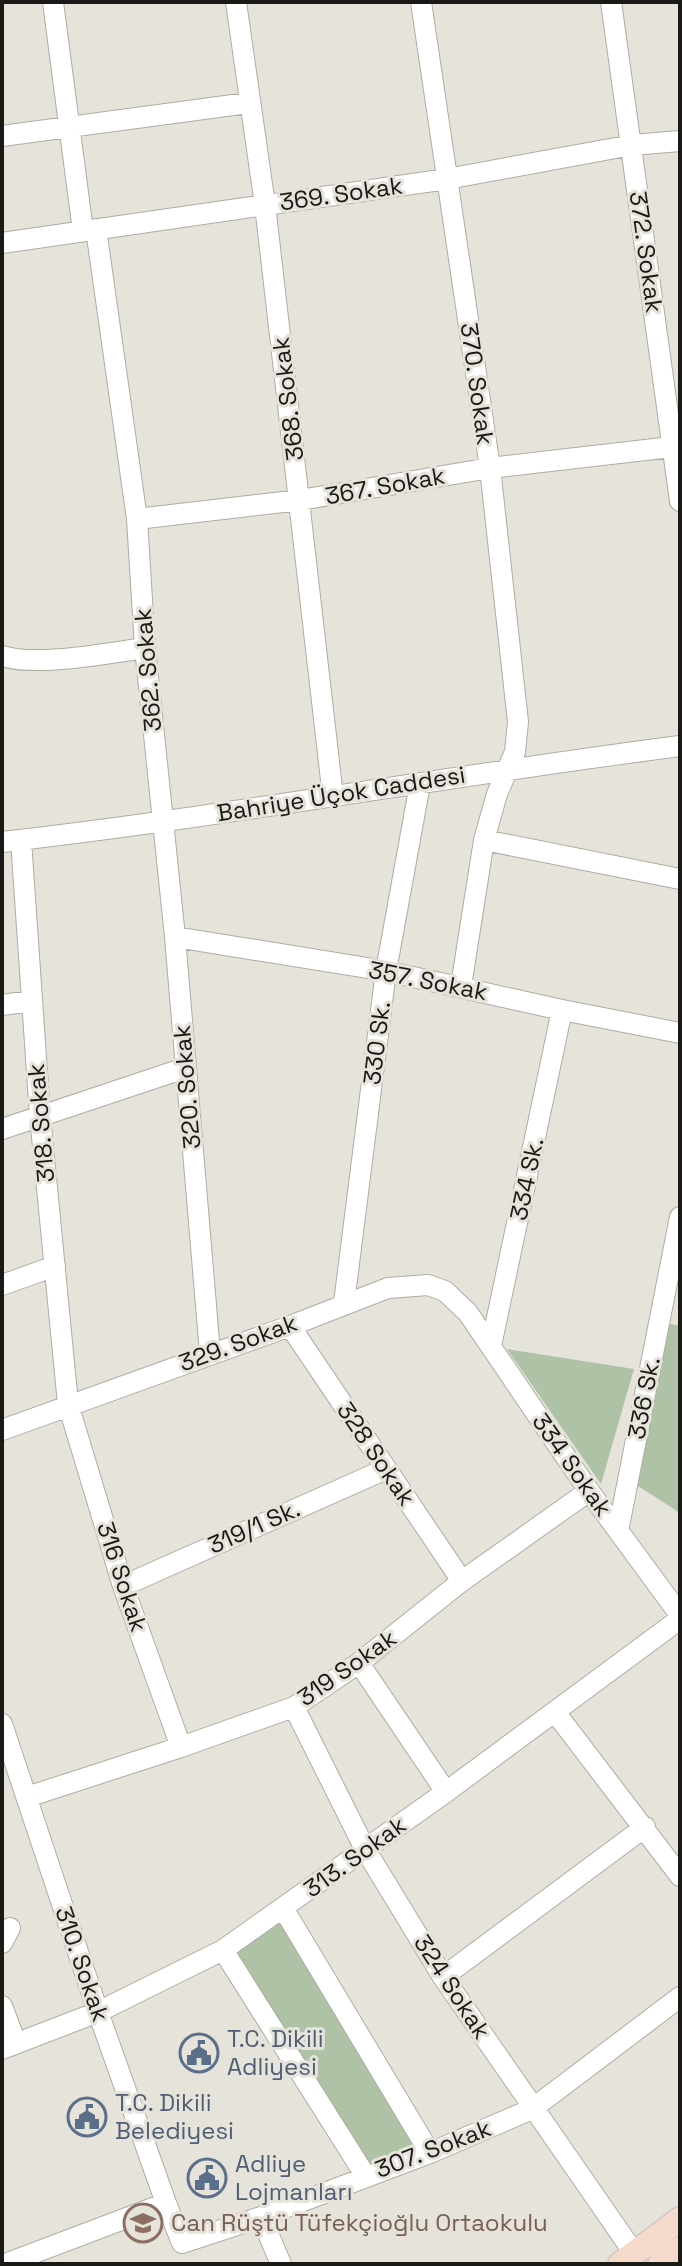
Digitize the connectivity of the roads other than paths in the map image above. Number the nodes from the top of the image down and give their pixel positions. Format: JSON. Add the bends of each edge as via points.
{"nodes":[{"id":1,"x":53,"y":2,"type":"edge"},
{"id":2,"x":236,"y":2,"type":"edge"},
{"id":3,"x":421,"y":2,"type":"edge"},
{"id":4,"x":611,"y":2,"type":"edge"},
{"id":5,"x":248,"y":103,"type":"junction"},
{"id":6,"x":70,"y":126,"type":"junction"},
{"id":7,"x":2,"y":136,"type":"edge"},
{"id":8,"x":680,"y":141,"type":"edge"},
{"id":9,"x":632,"y":145,"type":"junction"},
{"id":10,"x":447,"y":179,"type":"junction"},
{"id":11,"x":265,"y":205,"type":"junction"},
{"id":12,"x":90,"y":230,"type":"junction"},
{"id":13,"x":2,"y":243,"type":"edge"},
{"id":14,"x":676,"y":446,"type":"edge"},
{"id":15,"x":490,"y":468,"type":"junction"},
{"id":16,"x":300,"y":500,"type":"junction"},
{"id":17,"x":680,"y":501,"type":"edge"},
{"id":18,"x":137,"y":519,"type":"junction"},
{"id":19,"x":145,"y":648,"type":"junction"},
{"id":20,"x":2,"y":656,"type":"edge"},
{"id":21,"x":680,"y":746,"type":"edge"},
{"id":22,"x":510,"y":768,"type":"junction"},
{"id":23,"x":420,"y":784,"type":"junction"},
{"id":24,"x":333,"y":797,"type":"junction"},
{"id":25,"x":162,"y":821,"type":"junction"},
{"id":26,"x":484,"y":840,"type":"junction"},
{"id":27,"x":11,"y":841,"type":"edge"},
{"id":28,"x":680,"y":879,"type":"edge"},
{"id":29,"x":175,"y":937,"type":"junction"},
{"id":30,"x":386,"y":971,"type":"junction"},
{"id":31,"x":461,"y":986,"type":"junction"},
{"id":32,"x":31,"y":1001,"type":"junction"},
{"id":33,"x":2,"y":1005,"type":"edge"},
{"id":34,"x":562,"y":1010,"type":"junction"},
{"id":35,"x":680,"y":1033,"type":"edge"},
{"id":36,"x":185,"y":1068,"type":"junction"},
{"id":37,"x":40,"y":1116,"type":"junction"},
{"id":38,"x":2,"y":1129,"type":"edge"},
{"id":39,"x":680,"y":1217,"type":"edge"},
{"id":40,"x":55,"y":1266,"type":"junction"},
{"id":41,"x":2,"y":1285,"type":"edge"},
{"id":42,"x":344,"y":1303,"type":"junction"},
{"id":43,"x":468,"y":1313,"type":"joint"},
{"id":44,"x":670,"y":1316,"type":"edge"},
{"id":45,"x":290,"y":1326,"type":"junction"},
{"id":46,"x":491,"y":1346,"type":"junction"},
{"id":47,"x":210,"y":1353,"type":"junction"},
{"id":48,"x":68,"y":1404,"type":"junction"},
{"id":49,"x":2,"y":1430,"type":"edge"},
{"id":50,"x":386,"y":1469,"type":"junction"},
{"id":51,"x":589,"y":1491,"type":"junction"},
{"id":52,"x":618,"y":1531,"type":"junction"},
{"id":53,"x":462,"y":1581,"type":"junction"},
{"id":54,"x":123,"y":1586,"type":"junction"},
{"id":55,"x":680,"y":1617,"type":"edge"},
{"id":56,"x":359,"y":1663,"type":"junction"},
{"id":57,"x":294,"y":1707,"type":"junction"},
{"id":58,"x":555,"y":1712,"type":"junction"},
{"id":59,"x":2,"y":1724,"type":"edge"},
{"id":60,"x":181,"y":1747,"type":"junction"},
{"id":61,"x":446,"y":1792,"type":"junction"},
{"id":62,"x":27,"y":1797,"type":"junction"},
{"id":63,"x":645,"y":1827,"type":"junction"},
{"id":64,"x":365,"y":1849,"type":"junction"},
{"id":65,"x":680,"y":1876,"type":"edge"},
{"id":66,"x":283,"y":1908,"type":"junction"},
{"id":67,"x":223,"y":1950,"type":"junction"},
{"id":68,"x":443,"y":1977,"type":"junction"},
{"id":69,"x":680,"y":1997,"type":"edge"},
{"id":70,"x":2,"y":2006,"type":"edge"},
{"id":71,"x":98,"y":2012,"type":"junction"},
{"id":72,"x":9,"y":2046,"type":"edge"},
{"id":73,"x":532,"y":2109,"type":"junction"},
{"id":74,"x":430,"y":2153,"type":"junction"},
{"id":75,"x":365,"y":2175,"type":"junction"},
{"id":76,"x":166,"y":2203,"type":"junction"},
{"id":77,"x":261,"y":2217,"type":"junction"},
{"id":78,"x":680,"y":2219,"type":"edge"},
{"id":79,"x":680,"y":2249,"type":"edge"},
{"id":80,"x":627,"y":2259,"type":"edge"},
{"id":81,"x":5,"y":2264,"type":"edge"},
{"id":82,"x":281,"y":2264,"type":"edge"},
{"id":83,"x":660,"y":2264,"type":"edge"}],
"edges":[{"from":1,"to":6,"type":"street","name":"362. Sokak"},
{"from":2,"to":5,"type":"street","name":"368. Sokak"},
{"from":3,"to":10,"type":"street","name":"370. Sokak"},
{"from":4,"to":9,"type":"street","name":"372. Sokak"},
{"from":5,"to":6,"type":"street"},
{"from":5,"to":11,"type":"street","name":"368. Sokak"},
{"from":6,"to":7,"type":"street"},
{"from":6,"to":12,"type":"street","name":"362. Sokak"},
{"from":8,"to":9,"type":"street","name":"369. Sokak"},
{"from":9,"to":10,"type":"street","name":"369. Sokak"},
{"from":9,"to":14,"type":"street","name":"372. Sokak"},
{"from":10,"to":11,"type":"street","name":"369. Sokak"},
{"from":10,"to":15,"type":"street","name":"370. Sokak"},
{"from":11,"to":12,"type":"street","name":"369. Sokak"},
{"from":11,"to":16,"type":"street","name":"368. Sokak"},
{"from":12,"to":13,"type":"street","name":"369. Sokak"},
{"from":12,"to":18,"type":"street","name":"362. Sokak"},
{"from":14,"to":15,"type":"street","name":"367. Sokak"},
{"from":14,"to":17,"type":"street","name":"372. Sokak"},
{"from":15,"to":16,"type":"street","name":"367. Sokak"},
{"from":15,"to":22,"type":"street","name":"370. Sokak","via":[[518,722]]},
{"from":16,"to":18,"type":"street","name":"367. Sokak"},
{"from":16,"to":24,"type":"street","name":"368. Sokak"},
{"from":18,"to":19,"type":"street","name":"362. Sokak"},
{"from":19,"to":20,"type":"street","via":[[59,658]]},
{"from":19,"to":25,"type":"street","name":"362. Sokak"},
{"from":21,"to":22,"type":"street","name":"Bahriye Üçok Caddesi"},
{"from":22,"to":23,"type":"street","name":"Bahriye Üçok Caddesi"},
{"from":22,"to":26,"type":"street","name":"370. Sokak"},
{"from":23,"to":24,"type":"street","name":"Bahriye Üçok Caddesi"},
{"from":23,"to":30,"type":"street","name":"330 Sk."},
{"from":24,"to":25,"type":"street","name":"Bahriye Üçok Caddesi"},
{"from":25,"to":27,"type":"street","name":"Bahriye Üçok Caddesi"},
{"from":25,"to":29,"type":"street","name":"320. Sokak"},
{"from":26,"to":28,"type":"street"},
{"from":26,"to":31,"type":"street","name":"370. Sokak"},
{"from":27,"to":32,"type":"street","name":"318. Sokak"},
{"from":29,"to":30,"type":"street","name":"357. Sokak"},
{"from":29,"to":36,"type":"street","name":"320. Sokak"},
{"from":30,"to":31,"type":"street","name":"357. Sokak"},
{"from":30,"to":42,"type":"street","name":"330 Sk."},
{"from":31,"to":34,"type":"street","name":"357. Sokak"},
{"from":32,"to":33,"type":"street"},
{"from":32,"to":37,"type":"street","name":"318. Sokak"},
{"from":34,"to":35,"type":"street","name":"357. Sokak"},
{"from":34,"to":46,"type":"street","name":"334 Sk."},
{"from":36,"to":37,"type":"street"},
{"from":36,"to":47,"type":"street","name":"320. Sokak"},
{"from":37,"to":38,"type":"street"},
{"from":37,"to":40,"type":"street","name":"318. Sokak"},
{"from":39,"to":44,"type":"street","name":"336 Sk."},
{"from":40,"to":41,"type":"street"},
{"from":40,"to":48,"type":"street","name":"318. Sokak"},
{"from":42,"to":43,"type":"street","name":"329. Sokak","via":[[388,1288],[428,1285],[445,1291]]},
{"from":42,"to":45,"type":"street","name":"329. Sokak"},
{"from":43,"to":46,"type":"street","name":"334 Sokak"},
{"from":44,"to":52,"type":"street","name":"336 Sk."},
{"from":45,"to":47,"type":"street","name":"329. Sokak"},
{"from":45,"to":50,"type":"street","name":"328 Sokak"},
{"from":46,"to":51,"type":"street","name":"334 Sokak"},
{"from":47,"to":48,"type":"street","name":"329. Sokak"},
{"from":48,"to":49,"type":"street","name":"329. Sokak"},
{"from":48,"to":54,"type":"street","name":"316 Sokak"},
{"from":50,"to":53,"type":"street","name":"328 Sokak"},
{"from":50,"to":54,"type":"street","name":"319/1 Sk."},
{"from":51,"to":52,"type":"street","name":"334 Sokak"},
{"from":51,"to":53,"type":"street","name":"319 Sokak"},
{"from":52,"to":55,"type":"street","name":"334 Sokak"},
{"from":53,"to":56,"type":"street","name":"319 Sokak"},
{"from":54,"to":60,"type":"street","name":"316 Sokak"},
{"from":55,"to":58,"type":"street","name":"313. Sokak"},
{"from":56,"to":57,"type":"street","name":"319 Sokak"},
{"from":56,"to":61,"type":"street"},
{"from":57,"to":60,"type":"street","name":"319 Sokak"},
{"from":57,"to":64,"type":"street","name":"324 Sokak"},
{"from":58,"to":61,"type":"street","name":"313. Sokak"},
{"from":58,"to":63,"type":"street"},
{"from":59,"to":62,"type":"street","name":"310. Sokak"},
{"from":60,"to":62,"type":"street","name":"319 Sokak"},
{"from":61,"to":64,"type":"street","name":"313. Sokak"},
{"from":62,"to":71,"type":"street","name":"310. Sokak"},
{"from":63,"to":65,"type":"street"},
{"from":63,"to":68,"type":"street"},
{"from":64,"to":66,"type":"street","name":"313. Sokak"},
{"from":64,"to":68,"type":"street","name":"324 Sokak"},
{"from":66,"to":67,"type":"street","name":"313. Sokak"},
{"from":66,"to":74,"type":"street"},
{"from":67,"to":71,"type":"street","name":"313. Sokak"},
{"from":67,"to":75,"type":"street"},
{"from":68,"to":73,"type":"street","name":"324 Sokak"},
{"from":69,"to":73,"type":"street","name":"307. Sokak"},
{"from":70,"to":72,"type":"street"},
{"from":71,"to":72,"type":"street","name":"313. Sokak"},
{"from":71,"to":76,"type":"street","name":"310. Sokak"},
{"from":73,"to":74,"type":"street","name":"307. Sokak"},
{"from":73,"to":80,"type":"street","name":"324 Sokak"},
{"from":74,"to":75,"type":"street","name":"307. Sokak"},
{"from":75,"to":77,"type":"street","name":"307. Sokak"},
{"from":76,"to":77,"type":"street","name":"307. Sokak","via":[[182,2243]]},
{"from":76,"to":81,"type":"street"},
{"from":77,"to":82,"type":"street"},
{"from":78,"to":80,"type":"main road"},
{"from":79,"to":83,"type":"main road"}]}
